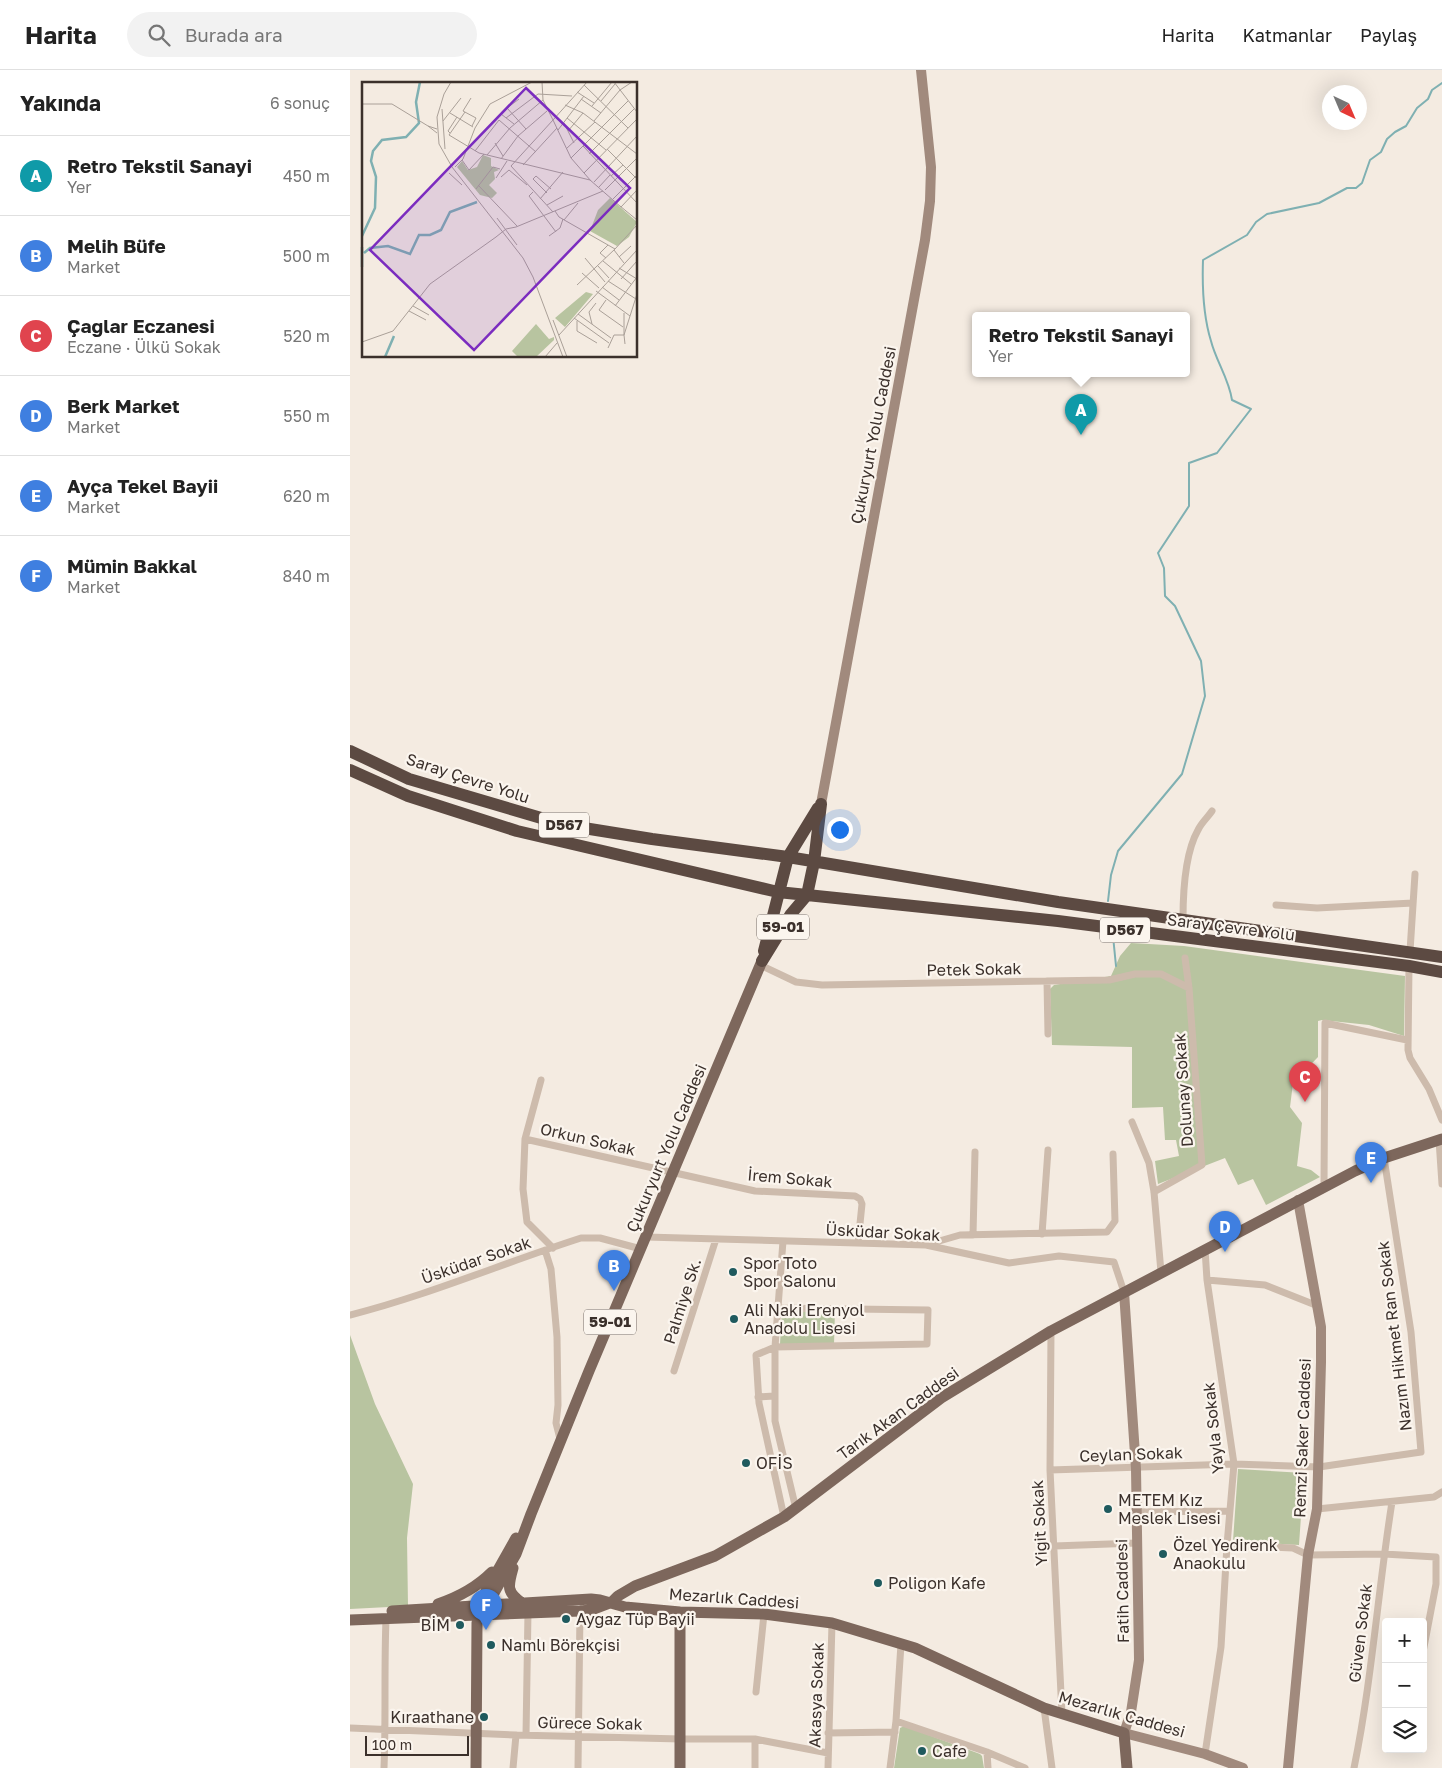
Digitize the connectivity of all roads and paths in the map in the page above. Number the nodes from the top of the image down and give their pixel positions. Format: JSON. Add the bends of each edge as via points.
{"nodes":[{"id":1,"x":921,"y":70,"type":"edge"},
{"id":2,"x":350,"y":751,"type":"edge"},
{"id":3,"x":350,"y":770,"type":"edge"},
{"id":4,"x":821,"y":804,"type":"junction"},
{"id":5,"x":1212,"y":811,"type":"dead end"},
{"id":6,"x":788,"y":857,"type":"junction"},
{"id":7,"x":814,"y":862,"type":"junction"},
{"id":8,"x":1415,"y":874,"type":"dead end"},
{"id":9,"x":778,"y":892,"type":"junction"},
{"id":10,"x":807,"y":895,"type":"junction"},
{"id":11,"x":1413,"y":903,"type":"junction"},
{"id":12,"x":1276,"y":905,"type":"dead end"},
{"id":13,"x":1183,"y":919,"type":"junction"},
{"id":14,"x":1410,"y":951,"type":"junction"},
{"id":15,"x":1442,"y":957,"type":"edge"},
{"id":16,"x":1185,"y":958,"type":"dead end"},
{"id":17,"x":761,"y":963,"type":"junction"},
{"id":18,"x":1409,"y":966,"type":"junction"},
{"id":19,"x":1442,"y":972,"type":"edge"},
{"id":20,"x":1047,"y":981,"type":"junction"},
{"id":21,"x":1189,"y":988,"type":"junction"},
{"id":22,"x":1048,"y":1034,"type":"dead end"},
{"id":23,"x":1408,"y":1040,"type":"junction"},
{"id":24,"x":541,"y":1080,"type":"dead end"},
{"id":25,"x":1442,"y":1120,"type":"edge"},
{"id":26,"x":1132,"y":1122,"type":"dead end"},
{"id":27,"x":525,"y":1139,"type":"junction"},
{"id":28,"x":1440,"y":1140,"type":"edge"},
{"id":29,"x":1048,"y":1150,"type":"dead end"},
{"id":30,"x":975,"y":1152,"type":"dead end"},
{"id":31,"x":1113,"y":1154,"type":"dead end"},
{"id":32,"x":1384,"y":1158,"type":"junction"},
{"id":33,"x":674,"y":1172,"type":"junction"},
{"id":34,"x":1442,"y":1184,"type":"edge"},
{"id":35,"x":1324,"y":1186,"type":"junction"},
{"id":36,"x":1154,"y":1192,"type":"junction"},
{"id":37,"x":1298,"y":1200,"type":"junction"},
{"id":38,"x":1042,"y":1234,"type":"junction"},
{"id":39,"x":973,"y":1235,"type":"junction"},
{"id":40,"x":646,"y":1237,"type":"junction"},
{"id":41,"x":716,"y":1239,"type":"junction"},
{"id":42,"x":783,"y":1241,"type":"junction"},
{"id":43,"x":858,"y":1243,"type":"junction"},
{"id":44,"x":926,"y":1244,"type":"junction"},
{"id":45,"x":549,"y":1249,"type":"junction"},
{"id":46,"x":641,"y":1249,"type":"junction"},
{"id":47,"x":1205,"y":1249,"type":"junction"},
{"id":48,"x":1162,"y":1272,"type":"junction"},
{"id":49,"x":1207,"y":1280,"type":"junction"},
{"id":50,"x":1124,"y":1292,"type":"junction"},
{"id":51,"x":1318,"y":1306,"type":"junction"},
{"id":52,"x":776,"y":1308,"type":"junction"},
{"id":53,"x":350,"y":1315,"type":"edge"},
{"id":54,"x":1051,"y":1331,"type":"junction"},
{"id":55,"x":775,"y":1347,"type":"junction"},
{"id":56,"x":674,"y":1371,"type":"dead end"},
{"id":57,"x":774,"y":1396,"type":"junction"},
{"id":58,"x":758,"y":1397,"type":"junction"},
{"id":59,"x":561,"y":1442,"type":"junction"},
{"id":60,"x":1422,"y":1452,"type":"joint"},
{"id":61,"x":1234,"y":1464,"type":"junction"},
{"id":62,"x":1319,"y":1467,"type":"junction"},
{"id":63,"x":1136,"y":1468,"type":"junction"},
{"id":64,"x":1050,"y":1470,"type":"junction"},
{"id":65,"x":1442,"y":1492,"type":"edge"},
{"id":66,"x":1392,"y":1502,"type":"junction"},
{"id":67,"x":796,"y":1509,"type":"junction"},
{"id":68,"x":1317,"y":1509,"type":"junction"},
{"id":69,"x":1230,"y":1511,"type":"junction"},
{"id":70,"x":1137,"y":1512,"type":"junction"},
{"id":71,"x":531,"y":1514,"type":"junction"},
{"id":72,"x":784,"y":1517,"type":"junction"},
{"id":73,"x":1137,"y":1543,"type":"junction"},
{"id":74,"x":1227,"y":1545,"type":"junction"},
{"id":75,"x":1054,"y":1546,"type":"junction"},
{"id":76,"x":516,"y":1554,"type":"junction"},
{"id":77,"x":1308,"y":1554,"type":"junction"},
{"id":78,"x":1384,"y":1554,"type":"junction"},
{"id":79,"x":502,"y":1562,"type":"junction"},
{"id":80,"x":612,"y":1602,"type":"junction"},
{"id":81,"x":525,"y":1608,"type":"junction"},
{"id":82,"x":424,"y":1609,"type":"junction"},
{"id":83,"x":580,"y":1611,"type":"junction"},
{"id":84,"x":680,"y":1612,"type":"junction"},
{"id":85,"x":479,"y":1613,"type":"junction"},
{"id":86,"x":350,"y":1614,"type":"edge"},
{"id":87,"x":764,"y":1614,"type":"junction"},
{"id":88,"x":386,"y":1619,"type":"junction"},
{"id":89,"x":350,"y":1620,"type":"edge"},
{"id":90,"x":832,"y":1623,"type":"junction"},
{"id":91,"x":1427,"y":1631,"type":"edge"},
{"id":92,"x":901,"y":1644,"type":"junction"},
{"id":93,"x":756,"y":1692,"type":"dead end"},
{"id":94,"x":1044,"y":1708,"type":"junction"},
{"id":95,"x":1062,"y":1714,"type":"junction"},
{"id":96,"x":896,"y":1721,"type":"junction"},
{"id":97,"x":350,"y":1728,"type":"edge"},
{"id":98,"x":386,"y":1730,"type":"junction"},
{"id":99,"x":476,"y":1732,"type":"junction"},
{"id":100,"x":894,"y":1732,"type":"junction"},
{"id":101,"x":1124,"y":1733,"type":"junction"},
{"id":102,"x":828,"y":1734,"type":"junction"},
{"id":103,"x":516,"y":1735,"type":"junction"},
{"id":104,"x":526,"y":1735,"type":"junction"},
{"id":105,"x":577,"y":1736,"type":"junction"},
{"id":106,"x":755,"y":1738,"type":"junction"},
{"id":107,"x":681,"y":1739,"type":"junction"},
{"id":108,"x":987,"y":1752,"type":"junction"},
{"id":109,"x":828,"y":1753,"type":"junction"},
{"id":110,"x":1205,"y":1754,"type":"junction"},
{"id":111,"x":384,"y":1768,"type":"edge"},
{"id":112,"x":476,"y":1768,"type":"edge"},
{"id":113,"x":513,"y":1768,"type":"edge"},
{"id":114,"x":578,"y":1768,"type":"edge"},
{"id":115,"x":680,"y":1768,"type":"edge"},
{"id":116,"x":755,"y":1768,"type":"edge"},
{"id":117,"x":828,"y":1768,"type":"edge"},
{"id":118,"x":890,"y":1768,"type":"edge"},
{"id":119,"x":988,"y":1768,"type":"edge"},
{"id":120,"x":1025,"y":1768,"type":"edge"},
{"id":121,"x":1052,"y":1768,"type":"edge"},
{"id":122,"x":1127,"y":1768,"type":"edge"},
{"id":123,"x":1243,"y":1768,"type":"edge"},
{"id":124,"x":1288,"y":1768,"type":"edge"},
{"id":125,"x":1354,"y":1768,"type":"edge"}],
"edges":[{"from":1,"to":4,"type":"street","name":"Çukuryurt Yolu Caddesi","via":[[931,167],[925,240]]},
{"from":2,"to":6,"type":"highway","name":"Saray Çevre Yolu","number":"D567","via":[[409,779],[565,825]]},
{"from":3,"to":9,"type":"highway","number":"D567","via":[[408,796],[517,831]]},
{"from":4,"to":6,"type":"highway"},
{"from":4,"to":7,"type":"highway"},
{"from":5,"to":13,"type":"street","via":[[1198,830],[1191,849],[1183,891]]},
{"from":6,"to":7,"type":"highway","number":"D567"},
{"from":6,"to":9,"type":"highway"},
{"from":7,"to":10,"type":"highway"},
{"from":7,"to":13,"type":"highway","name":"Saray Çevre Yolu","number":"D567"},
{"from":8,"to":11,"type":"street"},
{"from":9,"to":10,"type":"highway","number":"D567"},
{"from":9,"to":17,"type":"highway"},
{"from":10,"to":17,"type":"highway","number":"59-01","via":[[791,914]]},
{"from":10,"to":18,"type":"highway","name":"Saray Çevre Yolu","number":"D567","via":[[1058,921]]},
{"from":11,"to":12,"type":"street","via":[[1317,908]]},
{"from":11,"to":14,"type":"street"},
{"from":13,"to":14,"type":"highway","name":"Saray Çevre Yolu","number":"D567"},
{"from":14,"to":15,"type":"highway","name":"Saray Çevre Yolu","number":"D567"},
{"from":16,"to":21,"type":"street","name":"Dolunay Sokak"},
{"from":17,"to":20,"type":"street","name":"Petek Sokak","via":[[796,982],[822,985]]},
{"from":17,"to":33,"type":"main road","name":"Çukuryurt Yolu Caddesi","number":"59-01"},
{"from":18,"to":19,"type":"highway","name":"Saray Çevre Yolu","number":"D567"},
{"from":18,"to":23,"type":"street"},
{"from":20,"to":21,"type":"street","name":"Petek Sokak","via":[[1109,980],[1135,974],[1161,974]]},
{"from":20,"to":22,"type":"street"},
{"from":21,"to":36,"type":"street","name":"Dolunay Sokak","via":[[1202,1165]]},
{"from":23,"to":25,"type":"street","via":[[1410,1058],[1430,1089]]},
{"from":23,"to":35,"type":"street","via":[[1325,1023]]},
{"from":24,"to":27,"type":"street"},
{"from":26,"to":36,"type":"street","via":[[1149,1163]]},
{"from":27,"to":33,"type":"street","name":"Orkun Sokak"},
{"from":27,"to":45,"type":"street","via":[[523,1189],[527,1222]]},
{"from":28,"to":32,"type":"main road","name":"Tarık Akan Caddesi"},
{"from":28,"to":34,"type":"street"},
{"from":29,"to":38,"type":"street"},
{"from":30,"to":39,"type":"street"},
{"from":31,"to":38,"type":"street","via":[[1115,1221],[1106,1232]]},
{"from":32,"to":35,"type":"main road","name":"Tarık Akan Caddesi"},
{"from":32,"to":60,"type":"street","name":"Nazım Hikmet Ran Sokak","via":[[1411,1332]]},
{"from":33,"to":40,"type":"main road","name":"Çukuryurt Yolu Caddesi","number":"59-01"},
{"from":33,"to":43,"type":"street","name":"İrem Sokak","via":[[755,1191],[855,1196],[862,1204]]},
{"from":35,"to":37,"type":"main road","name":"Tarık Akan Caddesi"},
{"from":36,"to":48,"type":"street"},
{"from":37,"to":47,"type":"main road","name":"Tarık Akan Caddesi"},
{"from":37,"to":51,"type":"street","name":"Remzi Saker Caddesi"},
{"from":38,"to":39,"type":"street"},
{"from":39,"to":44,"type":"street"},
{"from":40,"to":41,"type":"street","name":"Üsküdar Sokak"},
{"from":40,"to":46,"type":"main road","name":"Çukuryurt Yolu Caddesi","number":"59-01"},
{"from":41,"to":42,"type":"street","name":"Üsküdar Sokak"},
{"from":41,"to":56,"type":"street","name":"Palmiye Sk."},
{"from":42,"to":43,"type":"street","name":"Üsküdar Sokak"},
{"from":42,"to":52,"type":"street"},
{"from":43,"to":44,"type":"street","name":"Üsküdar Sokak"},
{"from":44,"to":50,"type":"street","name":"Üsküdar Sokak","via":[[1009,1263],[1059,1256],[1114,1262]]},
{"from":45,"to":46,"type":"street","name":"Üsküdar Sokak","via":[[581,1238],[600,1238]]},
{"from":45,"to":53,"type":"street","name":"Üsküdar Sokak"},
{"from":45,"to":59,"type":"street","via":[[557,1337],[556,1423]]},
{"from":46,"to":59,"type":"main road","name":"Çukuryurt Yolu Caddesi","number":"59-01"},
{"from":47,"to":48,"type":"main road","name":"Tarık Akan Caddesi"},
{"from":47,"to":49,"type":"street","name":"Yayla Sokak"},
{"from":48,"to":50,"type":"main road","name":"Tarık Akan Caddesi"},
{"from":49,"to":51,"type":"street","via":[[1265,1285]]},
{"from":49,"to":61,"type":"street","name":"Yayla Sokak"},
{"from":50,"to":54,"type":"main road","name":"Tarık Akan Caddesi"},
{"from":50,"to":63,"type":"street","name":"Fatih Caddesi"},
{"from":51,"to":62,"type":"street","name":"Remzi Saker Caddesi","via":[[1321,1327]]},
{"from":52,"to":55,"type":"street"},
{"from":52,"to":55,"type":"street","via":[[928,1310],[927,1344]]},
{"from":54,"to":64,"type":"street","name":"Yiğit Sokak"},
{"from":54,"to":67,"type":"main road","name":"Tarık Akan Caddesi","via":[[941,1398]]},
{"from":55,"to":57,"type":"street"},
{"from":55,"to":58,"type":"street","via":[[756,1355]]},
{"from":57,"to":58,"type":"street"},
{"from":57,"to":67,"type":"street","via":[[774,1421]]},
{"from":58,"to":72,"type":"street"},
{"from":59,"to":71,"type":"main road","name":"Çukuryurt Yolu Caddesi","number":"59-01"},
{"from":60,"to":62,"type":"street","name":"Ceylan Sokak"},
{"from":61,"to":62,"type":"street","name":"Ceylan Sokak"},
{"from":61,"to":63,"type":"street","name":"Ceylan Sokak"},
{"from":61,"to":69,"type":"street","name":"Yayla Sokak"},
{"from":62,"to":68,"type":"street","name":"Remzi Saker Caddesi"},
{"from":63,"to":64,"type":"street","name":"Ceylan Sokak"},
{"from":63,"to":70,"type":"street","name":"Fatih Caddesi"},
{"from":64,"to":75,"type":"street","name":"Yiğit Sokak"},
{"from":65,"to":66,"type":"street","via":[[1434,1497]]},
{"from":66,"to":68,"type":"street"},
{"from":66,"to":78,"type":"street","name":"Güven Sokak"},
{"from":67,"to":72,"type":"main road","name":"Tarık Akan Caddesi"},
{"from":68,"to":77,"type":"street","name":"Remzi Saker Caddesi"},
{"from":69,"to":70,"type":"street"},
{"from":69,"to":74,"type":"street","name":"Yayla Sokak"},
{"from":70,"to":73,"type":"street","name":"Fatih Caddesi"},
{"from":71,"to":76,"type":"main road","name":"Çukuryurt Yolu Caddesi","number":"59-01"},
{"from":71,"to":79,"type":"main road","name":"Çukuryurt Yolu Caddesi"},
{"from":72,"to":80,"type":"main road","name":"Tarık Akan Caddesi","via":[[715,1556],[635,1586]]},
{"from":73,"to":75,"type":"street"},
{"from":73,"to":101,"type":"street","name":"Fatih Caddesi","via":[[1139,1660],[1131,1712]]},
{"from":74,"to":77,"type":"street","via":[[1293,1548]]},
{"from":74,"to":110,"type":"street","name":"Yayla Sokak","via":[[1221,1647]]},
{"from":75,"to":95,"type":"street","name":"Yiğit Sokak"},
{"from":76,"to":81,"type":"main road","name":"Çukuryurt Yolu Caddesi","via":[[509,1588]]},
{"from":76,"to":85,"type":"main road","name":"Çukuryurt Yolu Caddesi","number":"59-01"},
{"from":77,"to":78,"type":"street"},
{"from":77,"to":124,"type":"street","name":"Remzi Saker Caddesi"},
{"from":78,"to":91,"type":"street","via":[[1436,1557],[1436,1584]]},
{"from":78,"to":125,"type":"street","name":"Güven Sokak","via":[[1365,1715]]},
{"from":79,"to":82,"type":"main road","name":"Çukuryurt Yolu Caddesi","via":[[479,1584],[451,1600]]},
{"from":79,"to":85,"type":"main road","name":"Çukuryurt Yolu Caddesi"},
{"from":80,"to":81,"type":"main road","via":[[591,1599]]},
{"from":80,"to":83,"type":"main road"},
{"from":80,"to":84,"type":"main road","name":"Mezarlık Caddesi","via":[[625,1607]]},
{"from":81,"to":83,"type":"main road"},
{"from":81,"to":85,"type":"main road"},
{"from":81,"to":104,"type":"street"},
{"from":82,"to":85,"type":"main road"},
{"from":82,"to":86,"type":"main road"},
{"from":83,"to":105,"type":"street"},
{"from":84,"to":87,"type":"main road","name":"Mezarlık Caddesi"},
{"from":84,"to":107,"type":"main road"},
{"from":85,"to":88,"type":"main road"},
{"from":85,"to":99,"type":"main road"},
{"from":87,"to":90,"type":"main road","name":"Mezarlık Caddesi"},
{"from":87,"to":93,"type":"street"},
{"from":88,"to":89,"type":"main road"},
{"from":88,"to":98,"type":"street"},
{"from":90,"to":92,"type":"main road","name":"Mezarlık Caddesi"},
{"from":90,"to":102,"type":"street","name":"Akasya Sokak"},
{"from":92,"to":94,"type":"main road","name":"Mezarlık Caddesi"},
{"from":92,"to":96,"type":"street"},
{"from":94,"to":95,"type":"main road","name":"Mezarlık Caddesi"},
{"from":94,"to":121,"type":"street"},
{"from":95,"to":101,"type":"main road","name":"Mezarlık Caddesi"},
{"from":96,"to":100,"type":"street"},
{"from":96,"to":108,"type":"street"},
{"from":97,"to":98,"type":"street","name":"Gürece Sokak"},
{"from":98,"to":99,"type":"street","name":"Gürece Sokak"},
{"from":98,"to":111,"type":"street"},
{"from":99,"to":103,"type":"street","name":"Gürece Sokak"},
{"from":99,"to":112,"type":"main road"},
{"from":100,"to":102,"type":"street"},
{"from":100,"to":118,"type":"street"},
{"from":101,"to":110,"type":"street","name":"Mezarlık Caddesi"},
{"from":101,"to":122,"type":"main road","name":"Fatih Caddesi"},
{"from":102,"to":109,"type":"street","name":"Akasya Sokak"},
{"from":103,"to":104,"type":"street","name":"Gürece Sokak"},
{"from":103,"to":113,"type":"street"},
{"from":104,"to":105,"type":"street","name":"Gürece Sokak"},
{"from":105,"to":107,"type":"street","name":"Gürece Sokak"},
{"from":105,"to":114,"type":"street"},
{"from":106,"to":107,"type":"street","name":"Gürece Sokak"},
{"from":106,"to":109,"type":"street","name":"Gürece Sokak"},
{"from":106,"to":116,"type":"street"},
{"from":107,"to":115,"type":"main road"},
{"from":108,"to":119,"type":"street"},
{"from":108,"to":120,"type":"street"},
{"from":109,"to":117,"type":"street","name":"Akasya Sokak"},
{"from":110,"to":123,"type":"street","name":"Mezarlık Caddesi"}]}
